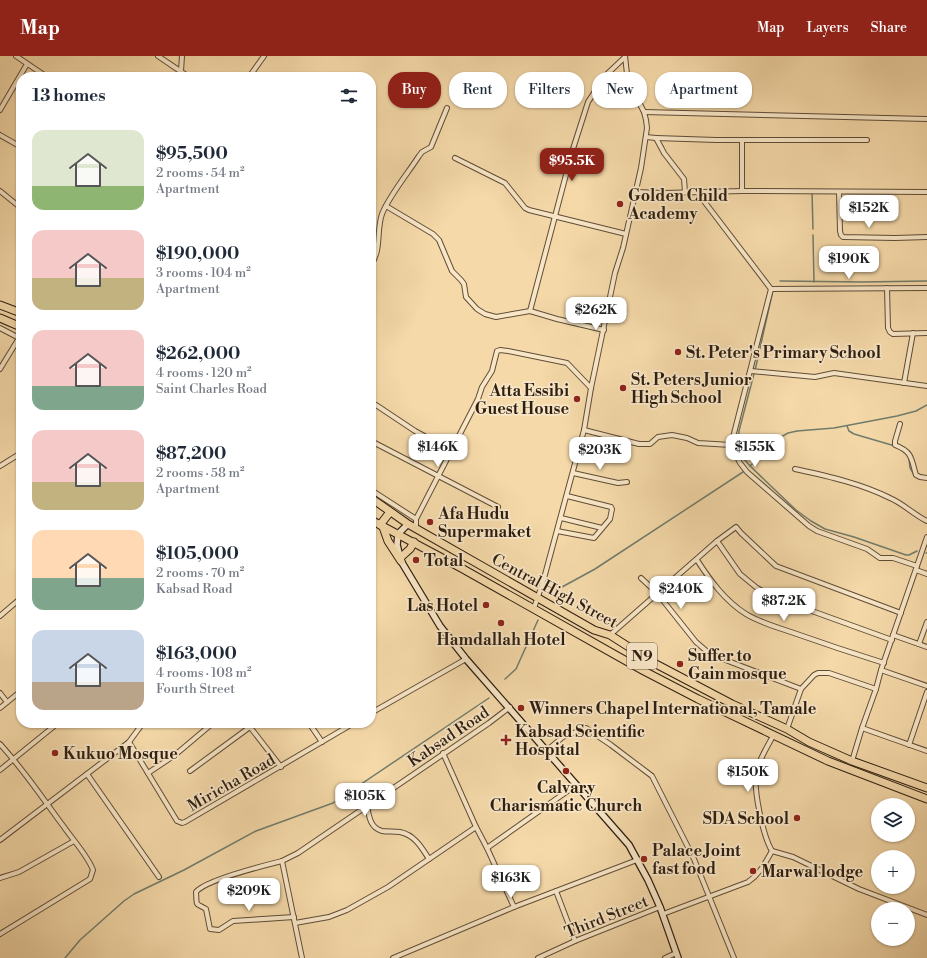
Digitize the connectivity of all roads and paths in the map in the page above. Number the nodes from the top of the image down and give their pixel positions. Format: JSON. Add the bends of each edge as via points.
{"nodes":[{"id":1,"x":16,"y":56,"type":"edge"},
{"id":2,"x":158,"y":56,"type":"edge"},
{"id":3,"x":182,"y":56,"type":"edge"},
{"id":4,"x":264,"y":56,"type":"edge"},
{"id":5,"x":625,"y":56,"type":"edge"},
{"id":6,"x":27,"y":64,"type":"junction"},
{"id":7,"x":181,"y":71,"type":"joint"},
{"id":8,"x":22,"y":72,"type":"edge"},
{"id":9,"x":39,"y":72,"type":"edge"},
{"id":10,"x":253,"y":72,"type":"edge"},
{"id":11,"x":16,"y":83,"type":"edge"},
{"id":12,"x":447,"y":108,"type":"dead end"},
{"id":13,"x":0,"y":110,"type":"edge"},
{"id":14,"x":644,"y":112,"type":"junction"},
{"id":15,"x":927,"y":119,"type":"edge"},
{"id":16,"x":0,"y":135,"type":"edge"},
{"id":17,"x":646,"y":137,"type":"junction"},
{"id":18,"x":656,"y":138,"type":"junction"},
{"id":19,"x":742,"y":140,"type":"junction"},
{"id":20,"x":867,"y":140,"type":"dead end"},
{"id":21,"x":16,"y":144,"type":"edge"},
{"id":22,"x":455,"y":158,"type":"dead end"},
{"id":23,"x":0,"y":191,"type":"edge"},
{"id":24,"x":742,"y":191,"type":"junction"},
{"id":25,"x":636,"y":192,"type":"junction"},
{"id":26,"x":685,"y":192,"type":"junction"},
{"id":27,"x":697,"y":192,"type":"junction"},
{"id":28,"x":839,"y":192,"type":"junction"},
{"id":29,"x":927,"y":192,"type":"edge"},
{"id":30,"x":16,"y":204,"type":"edge"},
{"id":31,"x":386,"y":206,"type":"junction"},
{"id":32,"x":554,"y":216,"type":"junction"},
{"id":33,"x":626,"y":234,"type":"junction"},
{"id":34,"x":927,"y":237,"type":"edge"},
{"id":35,"x":376,"y":254,"type":"edge"},
{"id":36,"x":887,"y":288,"type":"junction"},
{"id":37,"x":927,"y":288,"type":"edge"},
{"id":38,"x":771,"y":289,"type":"junction"},
{"id":39,"x":0,"y":305,"type":"edge"},
{"id":40,"x":16,"y":311,"type":"edge"},
{"id":41,"x":530,"y":311,"type":"junction"},
{"id":42,"x":16,"y":317,"type":"edge"},
{"id":43,"x":0,"y":318,"type":"edge"},
{"id":44,"x":10,"y":322,"type":"junction"},
{"id":45,"x":16,"y":325,"type":"edge"},
{"id":46,"x":0,"y":328,"type":"edge"},
{"id":47,"x":604,"y":330,"type":"junction"},
{"id":48,"x":912,"y":333,"type":"junction"},
{"id":49,"x":927,"y":333,"type":"edge"},
{"id":50,"x":16,"y":336,"type":"edge"},
{"id":51,"x":16,"y":344,"type":"edge"},
{"id":52,"x":0,"y":369,"type":"edge"},
{"id":53,"x":751,"y":371,"type":"junction"},
{"id":54,"x":904,"y":383,"type":"junction"},
{"id":55,"x":927,"y":386,"type":"edge"},
{"id":56,"x":591,"y":388,"type":"junction"},
{"id":57,"x":376,"y":405,"type":"edge"},
{"id":58,"x":900,"y":424,"type":"dead end"},
{"id":59,"x":584,"y":430,"type":"junction"},
{"id":60,"x":376,"y":444,"type":"edge"},
{"id":61,"x":731,"y":445,"type":"junction"},
{"id":62,"x":452,"y":451,"type":"junction"},
{"id":63,"x":16,"y":456,"type":"edge"},
{"id":64,"x":0,"y":466,"type":"edge"},
{"id":65,"x":795,"y":469,"type":"dead end"},
{"id":66,"x":573,"y":473,"type":"junction"},
{"id":67,"x":439,"y":477,"type":"junction"},
{"id":68,"x":927,"y":478,"type":"edge"},
{"id":69,"x":627,"y":482,"type":"dead end"},
{"id":70,"x":376,"y":493,"type":"edge"},
{"id":71,"x":567,"y":496,"type":"junction"},
{"id":72,"x":376,"y":502,"type":"edge"},
{"id":73,"x":498,"y":507,"type":"dead end"},
{"id":74,"x":390,"y":512,"type":"junction"},
{"id":75,"x":561,"y":518,"type":"junction"},
{"id":76,"x":416,"y":519,"type":"junction"},
{"id":77,"x":927,"y":521,"type":"edge"},
{"id":78,"x":376,"y":523,"type":"edge"},
{"id":79,"x":408,"y":524,"type":"junction"},
{"id":80,"x":382,"y":526,"type":"junction"},
{"id":81,"x":416,"y":528,"type":"junction"},
{"id":82,"x":602,"y":528,"type":"junction"},
{"id":83,"x":557,"y":531,"type":"junction"},
{"id":84,"x":398,"y":534,"type":"junction"},
{"id":85,"x":927,"y":537,"type":"edge"},
{"id":86,"x":717,"y":541,"type":"junction"},
{"id":87,"x":414,"y":542,"type":"junction"},
{"id":88,"x":401,"y":560,"type":"junction"},
{"id":89,"x":697,"y":560,"type":"junction"},
{"id":90,"x":917,"y":568,"type":"junction"},
{"id":91,"x":927,"y":574,"type":"edge"},
{"id":92,"x":642,"y":578,"type":"dead end"},
{"id":93,"x":657,"y":593,"type":"junction"},
{"id":94,"x":539,"y":598,"type":"junction"},
{"id":95,"x":16,"y":602,"type":"edge"},
{"id":96,"x":534,"y":608,"type":"junction"},
{"id":97,"x":901,"y":613,"type":"junction"},
{"id":98,"x":0,"y":616,"type":"edge"},
{"id":99,"x":927,"y":622,"type":"edge"},
{"id":100,"x":610,"y":635,"type":"junction"},
{"id":101,"x":892,"y":638,"type":"junction"},
{"id":102,"x":918,"y":644,"type":"junction"},
{"id":103,"x":927,"y":647,"type":"edge"},
{"id":104,"x":466,"y":659,"type":"junction"},
{"id":105,"x":884,"y":663,"type":"junction"},
{"id":106,"x":882,"y":670,"type":"junction"},
{"id":107,"x":927,"y":686,"type":"edge"},
{"id":108,"x":801,"y":689,"type":"junction"},
{"id":109,"x":876,"y":689,"type":"junction"},
{"id":110,"x":927,"y":692,"type":"edge"},
{"id":111,"x":0,"y":693,"type":"edge"},
{"id":112,"x":16,"y":695,"type":"edge"},
{"id":113,"x":7,"y":702,"type":"junction"},
{"id":114,"x":510,"y":707,"type":"junction"},
{"id":115,"x":0,"y":708,"type":"edge"},
{"id":116,"x":376,"y":710,"type":"edge"},
{"id":117,"x":52,"y":728,"type":"edge"},
{"id":118,"x":139,"y":728,"type":"edge"},
{"id":119,"x":207,"y":728,"type":"edge"},
{"id":120,"x":249,"y":728,"type":"edge"},
{"id":121,"x":251,"y":728,"type":"edge"},
{"id":122,"x":312,"y":728,"type":"edge"},
{"id":123,"x":346,"y":728,"type":"edge"},
{"id":124,"x":862,"y":728,"type":"junction"},
{"id":125,"x":787,"y":729,"type":"junction"},
{"id":126,"x":773,"y":736,"type":"junction"},
{"id":127,"x":129,"y":742,"type":"junction"},
{"id":128,"x":322,"y":742,"type":"junction"},
{"id":129,"x":0,"y":744,"type":"edge"},
{"id":130,"x":910,"y":744,"type":"junction"},
{"id":131,"x":546,"y":750,"type":"junction"},
{"id":132,"x":927,"y":750,"type":"edge"},
{"id":133,"x":443,"y":754,"type":"junction"},
{"id":134,"x":14,"y":759,"type":"junction"},
{"id":135,"x":852,"y":761,"type":"junction"},
{"id":136,"x":280,"y":767,"type":"junction"},
{"id":137,"x":0,"y":770,"type":"edge"},
{"id":138,"x":190,"y":771,"type":"dead end"},
{"id":139,"x":148,"y":773,"type":"junction"},
{"id":140,"x":87,"y":774,"type":"junction"},
{"id":141,"x":576,"y":785,"type":"junction"},
{"id":142,"x":927,"y":788,"type":"edge"},
{"id":143,"x":927,"y":799,"type":"edge"},
{"id":144,"x":47,"y":803,"type":"junction"},
{"id":145,"x":367,"y":806,"type":"junction"},
{"id":146,"x":476,"y":827,"type":"junction"},
{"id":147,"x":0,"y":840,"type":"edge"},
{"id":148,"x":74,"y":841,"type":"junction"},
{"id":149,"x":487,"y":848,"type":"junction"},
{"id":150,"x":772,"y":851,"type":"junction"},
{"id":151,"x":429,"y":859,"type":"junction"},
{"id":152,"x":638,"y":860,"type":"junction"},
{"id":153,"x":282,"y":861,"type":"junction"},
{"id":154,"x":159,"y":877,"type":"dead end"},
{"id":155,"x":0,"y":878,"type":"edge"},
{"id":156,"x":556,"y":891,"type":"junction"},
{"id":157,"x":709,"y":898,"type":"junction"},
{"id":158,"x":514,"y":907,"type":"junction"},
{"id":159,"x":660,"y":907,"type":"junction"},
{"id":160,"x":663,"y":914,"type":"junction"},
{"id":161,"x":927,"y":915,"type":"edge"},
{"id":162,"x":294,"y":917,"type":"junction"},
{"id":163,"x":295,"y":923,"type":"junction"},
{"id":164,"x":0,"y":934,"type":"edge"},
{"id":165,"x":575,"y":941,"type":"junction"},
{"id":166,"x":404,"y":956,"type":"edge"},
{"id":167,"x":677,"y":956,"type":"edge"},
{"id":168,"x":302,"y":958,"type":"edge"},
{"id":169,"x":393,"y":958,"type":"edge"},
{"id":170,"x":538,"y":958,"type":"edge"},
{"id":171,"x":664,"y":958,"type":"edge"},
{"id":172,"x":734,"y":958,"type":"edge"}],
"edges":[{"from":1,"to":6,"type":"street"},
{"from":2,"to":7,"type":"street"},
{"from":3,"to":7,"type":"street"},
{"from":4,"to":10,"type":"street"},
{"from":5,"to":14,"type":"street","via":[[630,83]]},
{"from":5,"to":32,"type":"street","via":[[605,76],[588,102]]},
{"from":6,"to":8,"type":"street"},
{"from":6,"to":9,"type":"street"},
{"from":11,"to":13,"type":"street"},
{"from":12,"to":31,"type":"street","via":[[431,147],[422,152]]},
{"from":14,"to":15,"type":"street"},
{"from":14,"to":17,"type":"street"},
{"from":16,"to":21,"type":"street"},
{"from":17,"to":18,"type":"street"},
{"from":17,"to":25,"type":"street"},
{"from":18,"to":19,"type":"street"},
{"from":18,"to":26,"type":"street","via":[[684,179]]},
{"from":19,"to":20,"type":"street"},
{"from":19,"to":24,"type":"street"},
{"from":22,"to":32,"type":"street","via":[[505,183],[525,208]]},
{"from":23,"to":30,"type":"street"},
{"from":24,"to":27,"type":"street"},
{"from":24,"to":28,"type":"street"},
{"from":25,"to":26,"type":"street"},
{"from":25,"to":33,"type":"street"},
{"from":26,"to":27,"type":"street"},
{"from":27,"to":38,"type":"street"},
{"from":28,"to":29,"type":"street"},
{"from":28,"to":34,"type":"street","via":[[840,231],[843,237]]},
{"from":31,"to":35,"type":"street","via":[[382,215]]},
{"from":31,"to":41,"type":"street","via":[[439,240],[452,271],[464,284],[466,297],[477,309],[496,316]]},
{"from":32,"to":33,"type":"street"},
{"from":32,"to":41,"type":"street"},
{"from":33,"to":47,"type":"street","via":[[615,273]]},
{"from":36,"to":37,"type":"street"},
{"from":36,"to":38,"type":"street"},
{"from":36,"to":48,"type":"street","via":[[890,332]]},
{"from":38,"to":53,"type":"street"},
{"from":39,"to":40,"type":"highway"},
{"from":41,"to":47,"type":"street"},
{"from":42,"to":44,"type":"highway"},
{"from":43,"to":44,"type":"highway"},
{"from":44,"to":45,"type":"highway"},
{"from":46,"to":50,"type":"street"},
{"from":47,"to":56,"type":"street"},
{"from":48,"to":49,"type":"street"},
{"from":48,"to":54,"type":"street"},
{"from":51,"to":52,"type":"street"},
{"from":53,"to":54,"type":"street","via":[[815,377],[834,373]]},
{"from":53,"to":61,"type":"street"},
{"from":54,"to":55,"type":"street"},
{"from":56,"to":59,"type":"street"},
{"from":56,"to":62,"type":"street","via":[[567,363],[500,350]]},
{"from":57,"to":62,"type":"street","via":[[415,431]]},
{"from":58,"to":68,"type":"street","via":[[895,445],[909,452],[916,475]]},
{"from":59,"to":61,"type":"street","via":[[639,444],[650,444],[658,437],[672,435],[698,443]]},
{"from":59,"to":66,"type":"street"},
{"from":60,"to":67,"type":"street"},
{"from":61,"to":90,"type":"street","via":[[747,472],[809,526],[867,548],[880,558],[893,558]]},
{"from":62,"to":67,"type":"street"},
{"from":63,"to":64,"type":"street"},
{"from":65,"to":77,"type":"street","via":[[871,489],[899,502],[913,514]]},
{"from":66,"to":69,"type":"street","via":[[618,483]]},
{"from":66,"to":71,"type":"street"},
{"from":67,"to":73,"type":"street"},
{"from":67,"to":76,"type":"street"},
{"from":70,"to":76,"type":"street"},
{"from":71,"to":75,"type":"street"},
{"from":71,"to":82,"type":"street","via":[[611,507],[610,519]]},
{"from":72,"to":74,"type":"highway","name":"Central High Street","number":"N9"},
{"from":74,"to":79,"type":"highway","name":"Central High Street","number":"N9"},
{"from":74,"to":80,"type":"highway"},
{"from":75,"to":82,"type":"street"},
{"from":75,"to":83,"type":"street"},
{"from":76,"to":81,"type":"street"},
{"from":78,"to":80,"type":"highway","name":"Central High Street","number":"N9"},
{"from":79,"to":81,"type":"highway","name":"Central High Street","number":"N9"},
{"from":79,"to":84,"type":"street"},
{"from":80,"to":84,"type":"highway","name":"Central High Street","number":"N9"},
{"from":80,"to":88,"type":"highway"},
{"from":81,"to":94,"type":"highway","name":"Central High Street","number":"N9"},
{"from":82,"to":83,"type":"street","via":[[594,538]]},
{"from":83,"to":94,"type":"street"},
{"from":84,"to":87,"type":"highway","name":"Central High Street","number":"N9"},
{"from":84,"to":88,"type":"street","via":[[397,545]]},
{"from":85,"to":90,"type":"street"},
{"from":86,"to":89,"type":"street"},
{"from":86,"to":97,"type":"street","via":[[736,526],[740,533],[776,566]]},
{"from":86,"to":101,"type":"street","via":[[740,574],[757,588],[776,598]]},
{"from":87,"to":88,"type":"highway"},
{"from":87,"to":96,"type":"highway","name":"Central High Street","number":"N9"},
{"from":88,"to":104,"type":"street","via":[[440,626]]},
{"from":89,"to":93,"type":"street"},
{"from":89,"to":105,"type":"street","via":[[711,582],[746,614],[822,644]]},
{"from":90,"to":91,"type":"street"},
{"from":90,"to":97,"type":"street"},
{"from":92,"to":93,"type":"street"},
{"from":93,"to":100,"type":"street"},
{"from":93,"to":108,"type":"street","via":[[696,642],[710,654]]},
{"from":94,"to":96,"type":"street"},
{"from":94,"to":100,"type":"highway","name":"Central High Street","number":"N9","via":[[594,630]]},
{"from":95,"to":98,"type":"street"},
{"from":96,"to":126,"type":"highway","name":"Central High Street","number":"N9","via":[[644,671]]},
{"from":97,"to":101,"type":"street"},
{"from":99,"to":102,"type":"street"},
{"from":100,"to":125,"type":"highway","name":"Central High Street","number":"N9","via":[[654,663],[732,704]]},
{"from":101,"to":102,"type":"street"},
{"from":101,"to":105,"type":"street"},
{"from":102,"to":103,"type":"street"},
{"from":104,"to":114,"type":"street"},
{"from":104,"to":116,"type":"street"},
{"from":105,"to":106,"type":"street"},
{"from":106,"to":107,"type":"street"},
{"from":106,"to":109,"type":"street"},
{"from":108,"to":109,"type":"street","via":[[814,675],[825,673]]},
{"from":108,"to":125,"type":"street"},
{"from":109,"to":124,"type":"street"},
{"from":110,"to":130,"type":"street"},
{"from":111,"to":113,"type":"street"},
{"from":112,"to":113,"type":"street"},
{"from":113,"to":115,"type":"street"},
{"from":114,"to":131,"type":"street"},
{"from":114,"to":133,"type":"street","name":"Kabsad Road"},
{"from":117,"to":134,"type":"street"},
{"from":118,"to":127,"type":"street"},
{"from":119,"to":139,"type":"street","via":[[175,755]]},
{"from":120,"to":138,"type":"street"},
{"from":121,"to":136,"type":"street"},
{"from":122,"to":128,"type":"street"},
{"from":123,"to":128,"type":"street","name":"Miricha Road"},
{"from":124,"to":130,"type":"street"},
{"from":124,"to":135,"type":"street"},
{"from":125,"to":135,"type":"highway","name":"Central High Street","number":"N9"},
{"from":126,"to":143,"type":"highway","name":"Central High Street","number":"N9","via":[[828,761]]},
{"from":126,"to":150,"type":"street","via":[[756,771],[760,814],[767,844]]},
{"from":127,"to":139,"type":"street","name":"Miricha Road"},
{"from":127,"to":140,"type":"street"},
{"from":128,"to":136,"type":"street","name":"Miricha Road"},
{"from":129,"to":134,"type":"street"},
{"from":130,"to":132,"type":"street"},
{"from":131,"to":141,"type":"street"},
{"from":131,"to":157,"type":"street","via":[[563,737],[586,728],[648,772],[694,859]]},
{"from":133,"to":145,"type":"street","name":"Kabsad Road"},
{"from":133,"to":146,"type":"street"},
{"from":134,"to":137,"type":"street"},
{"from":134,"to":144,"type":"street"},
{"from":135,"to":142,"type":"highway","name":"Central High Street","number":"N9"},
{"from":136,"to":139,"type":"street","name":"Miricha Road","via":[[182,823],[177,821]]},
{"from":140,"to":144,"type":"street"},
{"from":140,"to":154,"type":"street"},
{"from":141,"to":149,"type":"street"},
{"from":141,"to":152,"type":"street","via":[[622,836]]},
{"from":144,"to":147,"type":"street"},
{"from":144,"to":148,"type":"street"},
{"from":145,"to":151,"type":"street","via":[[371,823],[378,829],[401,832],[420,844]]},
{"from":145,"to":153,"type":"street","name":"Kabsad Road"},
{"from":146,"to":149,"type":"street"},
{"from":146,"to":151,"type":"street"},
{"from":148,"to":155,"type":"street","via":[[19,872]]},
{"from":148,"to":164,"type":"street","via":[[92,866],[90,879]]},
{"from":149,"to":158,"type":"street"},
{"from":150,"to":157,"type":"street","via":[[755,878]]},
{"from":150,"to":161,"type":"street"},
{"from":151,"to":163,"type":"street","via":[[344,912]]},
{"from":152,"to":156,"type":"street"},
{"from":152,"to":159,"type":"street"},
{"from":153,"to":162,"type":"street"},
{"from":153,"to":162,"type":"street","name":"Kabsad Road","via":[[209,883],[196,892],[197,904],[206,909],[210,929],[215,930],[224,928],[233,921]]},
{"from":156,"to":158,"type":"street"},
{"from":156,"to":165,"type":"street"},
{"from":157,"to":160,"type":"street"},
{"from":157,"to":172,"type":"street"},
{"from":158,"to":166,"type":"street"},
{"from":159,"to":160,"type":"street"},
{"from":159,"to":165,"type":"street","name":"Third Street"},
{"from":160,"to":167,"type":"street"},
{"from":162,"to":163,"type":"street"},
{"from":163,"to":168,"type":"street"},
{"from":165,"to":170,"type":"street","name":"Third Street"},
{"from":166,"to":169,"type":"street"},
{"from":167,"to":171,"type":"street"}]}
